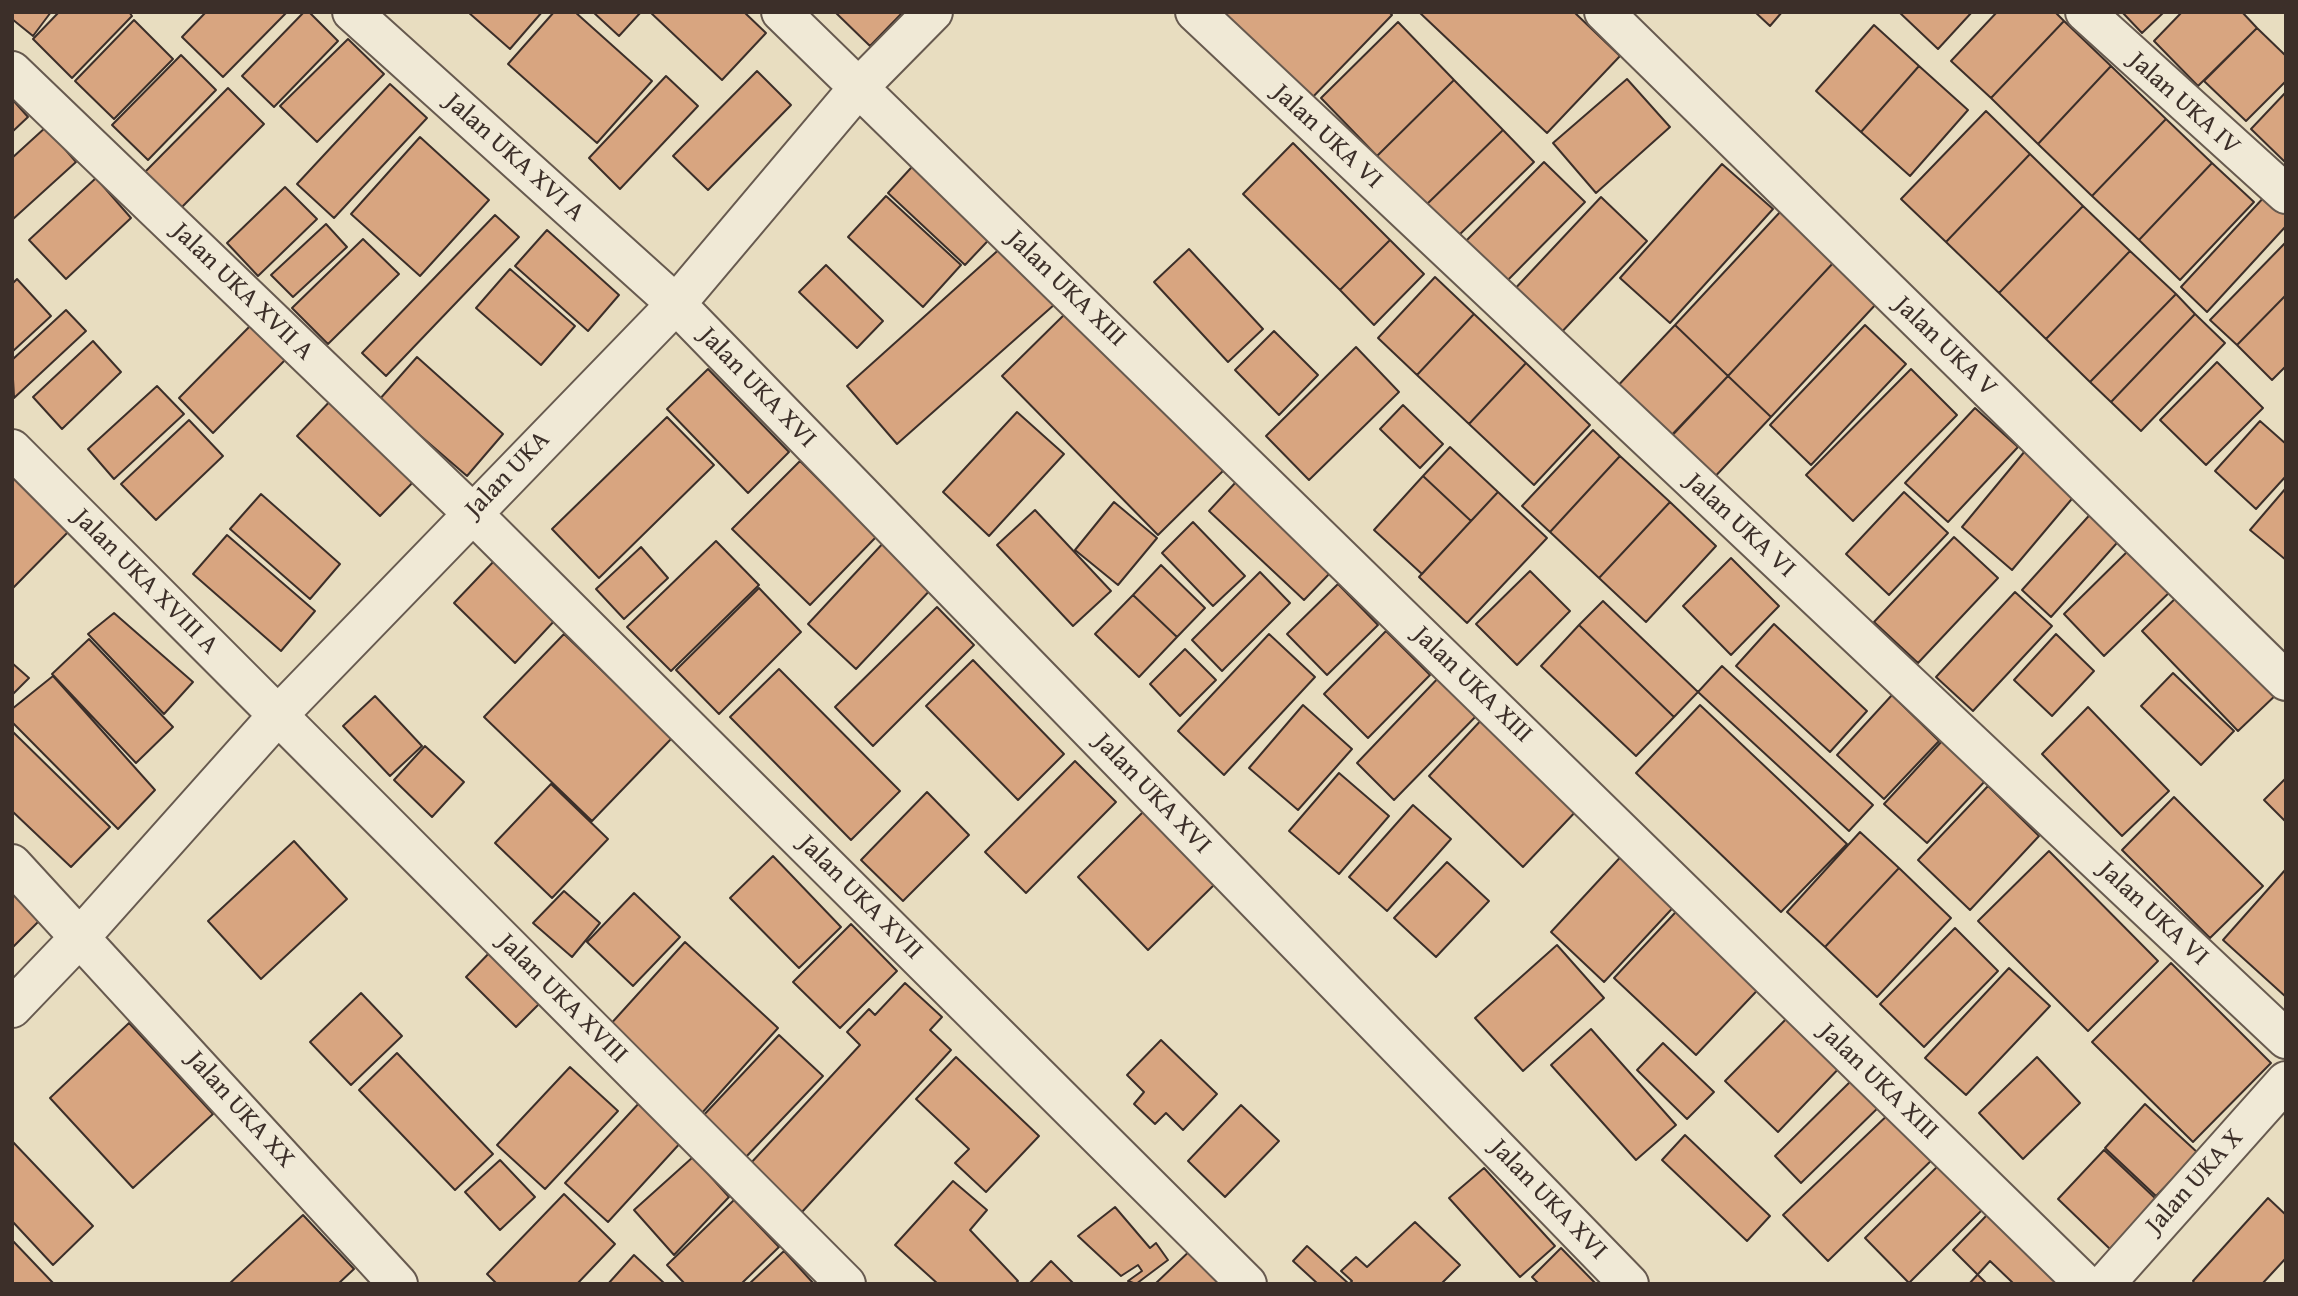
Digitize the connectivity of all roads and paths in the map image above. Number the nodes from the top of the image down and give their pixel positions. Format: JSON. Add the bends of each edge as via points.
{"nodes":[{"id":1,"x":352,"y":12,"type":"edge"},
{"id":2,"x":781,"y":12,"type":"edge"},
{"id":3,"x":933,"y":12,"type":"edge"},
{"id":4,"x":1195,"y":12,"type":"edge"},
{"id":5,"x":1604,"y":12,"type":"edge"},
{"id":6,"x":2085,"y":12,"type":"edge"},
{"id":7,"x":12,"y":71,"type":"edge"},
{"id":8,"x":859,"y":87,"type":"junction"},
{"id":9,"x":2286,"y":194,"type":"edge"},
{"id":10,"x":676,"y":304,"type":"junction"},
{"id":11,"x":12,"y":449,"type":"edge"},
{"id":12,"x":472,"y":513,"type":"junction"},
{"id":13,"x":2286,"y":681,"type":"edge"},
{"id":14,"x":279,"y":714,"type":"junction"},
{"id":15,"x":12,"y":864,"type":"edge"},
{"id":16,"x":81,"y":936,"type":"junction"},
{"id":17,"x":12,"y":1008,"type":"edge"},
{"id":18,"x":2286,"y":1039,"type":"edge"},
{"id":19,"x":2286,"y":1081,"type":"edge"},
{"id":20,"x":398,"y":1284,"type":"edge"},
{"id":21,"x":846,"y":1284,"type":"edge"},
{"id":22,"x":1247,"y":1284,"type":"edge"},
{"id":23,"x":1629,"y":1284,"type":"edge"},
{"id":24,"x":2085,"y":1284,"type":"edge"},
{"id":25,"x":2105,"y":1284,"type":"edge"}],
"edges":[{"from":1,"to":10,"type":"street","name":"Jalan UKA XVI A"},
{"from":2,"to":8,"type":"street","name":"Jalan UKA XIII"},
{"from":3,"to":8,"type":"street","name":"Jalan UKA"},
{"from":4,"to":18,"type":"street","name":"Jalan UKA VI"},
{"from":5,"to":13,"type":"street","name":"Jalan UKA V"},
{"from":6,"to":9,"type":"street","name":"Jalan UKA IV"},
{"from":7,"to":12,"type":"street","name":"Jalan UKA XVII A"},
{"from":8,"to":10,"type":"street","name":"Jalan UKA"},
{"from":8,"to":24,"type":"street","name":"Jalan UKA XIII"},
{"from":10,"to":12,"type":"street","name":"Jalan UKA"},
{"from":10,"to":23,"type":"street","name":"Jalan UKA XVI"},
{"from":11,"to":14,"type":"street","name":"Jalan UKA XVIII A"},
{"from":12,"to":14,"type":"street","name":"Jalan UKA"},
{"from":12,"to":22,"type":"street","name":"Jalan UKA XVII"},
{"from":14,"to":16,"type":"street","name":"Jalan UKA"},
{"from":14,"to":21,"type":"street","name":"Jalan UKA XVIII"},
{"from":15,"to":16,"type":"street","name":"Jalan UKA XX"},
{"from":16,"to":17,"type":"street","name":"Jalan UKA"},
{"from":16,"to":20,"type":"street","name":"Jalan UKA XX"},
{"from":19,"to":25,"type":"street","name":"Jalan UKA X"}]}
